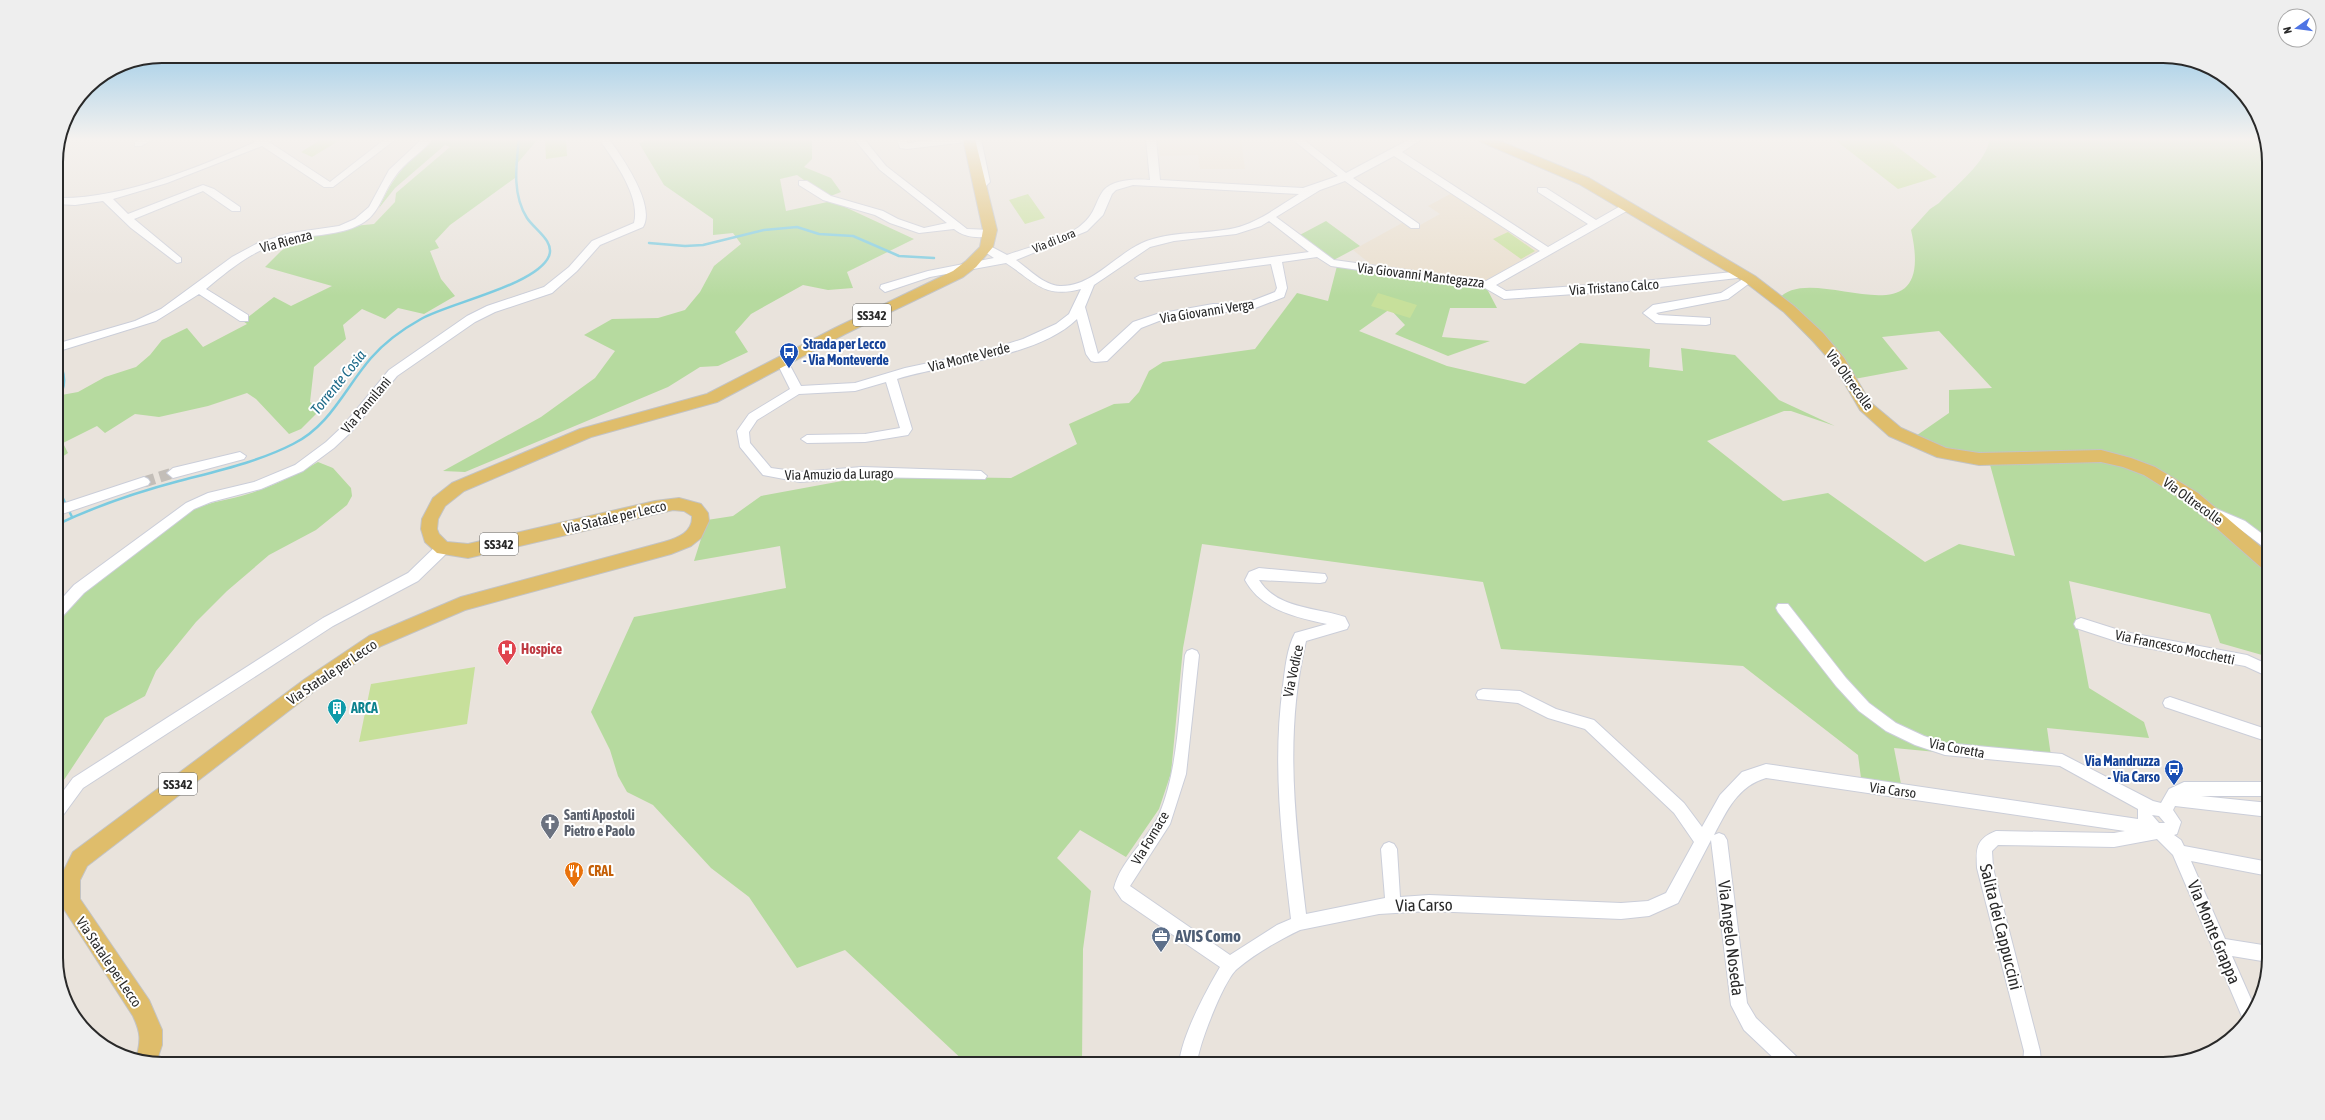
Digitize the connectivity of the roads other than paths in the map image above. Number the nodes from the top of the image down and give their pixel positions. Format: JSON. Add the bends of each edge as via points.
{"nodes":[{"id":1,"x":127,"y":191,"type":"edge"},
{"id":2,"x":195,"y":191,"type":"edge"},
{"id":3,"x":210,"y":191,"type":"edge"},
{"id":4,"x":381,"y":191,"type":"edge"},
{"id":5,"x":634,"y":191,"type":"edge"},
{"id":6,"x":816,"y":191,"type":"edge"},
{"id":7,"x":916,"y":191,"type":"edge"},
{"id":8,"x":982,"y":191,"type":"edge"},
{"id":9,"x":1110,"y":191,"type":"edge"},
{"id":10,"x":1311,"y":191,"type":"edge"},
{"id":11,"x":1366,"y":191,"type":"edge"},
{"id":12,"x":1455,"y":191,"type":"edge"},
{"id":13,"x":1544,"y":191,"type":"edge"},
{"id":14,"x":1602,"y":191,"type":"edge"},
{"id":15,"x":105,"y":197,"type":"junction"},
{"id":16,"x":63,"y":202,"type":"edge"},
{"id":17,"x":1628,"y":206,"type":"junction"},
{"id":18,"x":236,"y":209,"type":"dead end"},
{"id":19,"x":1269,"y":216,"type":"junction"},
{"id":20,"x":127,"y":218,"type":"junction"},
{"id":21,"x":1595,"y":224,"type":"junction"},
{"id":22,"x":957,"y":225,"type":"junction"},
{"id":23,"x":1415,"y":226,"type":"dead end"},
{"id":24,"x":991,"y":233,"type":"junction"},
{"id":25,"x":986,"y":248,"type":"junction"},
{"id":26,"x":1547,"y":251,"type":"junction"},
{"id":27,"x":1317,"y":254,"type":"junction"},
{"id":28,"x":1008,"y":259,"type":"junction"},
{"id":29,"x":177,"y":260,"type":"dead end"},
{"id":30,"x":1276,"y":260,"type":"junction"},
{"id":31,"x":970,"y":266,"type":"junction"},
{"id":32,"x":1746,"y":277,"type":"junction"},
{"id":33,"x":1140,"y":278,"type":"dead end"},
{"id":34,"x":1089,"y":283,"type":"junction"},
{"id":35,"x":1488,"y":285,"type":"junction"},
{"id":36,"x":885,"y":288,"type":"dead end"},
{"id":37,"x":200,"y":290,"type":"junction"},
{"id":38,"x":1080,"y":306,"type":"junction"},
{"id":39,"x":244,"y":318,"type":"dead end"},
{"id":40,"x":1706,"y":321,"type":"dead end"},
{"id":41,"x":63,"y":346,"type":"edge"},
{"id":42,"x":782,"y":361,"type":"junction"},
{"id":43,"x":890,"y":376,"type":"junction"},
{"id":44,"x":797,"y":390,"type":"junction"},
{"id":45,"x":807,"y":439,"type":"dead end"},
{"id":46,"x":240,"y":456,"type":"dead end"},
{"id":47,"x":173,"y":473,"type":"tunnel mouth"},
{"id":48,"x":981,"y":476,"type":"dead end"},
{"id":49,"x":144,"y":482,"type":"tunnel mouth"},
{"id":50,"x":63,"y":508,"type":"edge"},
{"id":51,"x":2212,"y":512,"type":"junction"},
{"id":52,"x":2262,"y":540,"type":"edge"},
{"id":53,"x":443,"y":548,"type":"junction"},
{"id":54,"x":2262,"y":558,"type":"edge"},
{"id":55,"x":1320,"y":578,"type":"dead end"},
{"id":56,"x":63,"y":606,"type":"edge"},
{"id":57,"x":1783,"y":608,"type":"dead end"},
{"id":58,"x":2081,"y":624,"type":"dead end"},
{"id":59,"x":1192,"y":655,"type":"dead end"},
{"id":60,"x":2262,"y":668,"type":"edge"},
{"id":61,"x":1483,"y":695,"type":"dead end"},
{"id":62,"x":2170,"y":703,"type":"dead end"},
{"id":63,"x":2262,"y":734,"type":"edge"},
{"id":64,"x":2262,"y":789,"type":"edge"},
{"id":65,"x":63,"y":803,"type":"edge"},
{"id":66,"x":2157,"y":808,"type":"junction"},
{"id":67,"x":2262,"y":810,"type":"edge"},
{"id":68,"x":2118,"y":821,"type":"junction"},
{"id":69,"x":2161,"y":830,"type":"junction"},
{"id":70,"x":1711,"y":841,"type":"junction"},
{"id":71,"x":1389,"y":849,"type":"dead end"},
{"id":72,"x":2180,"y":852,"type":"junction"},
{"id":73,"x":2262,"y":868,"type":"edge"},
{"id":74,"x":1393,"y":905,"type":"junction"},
{"id":75,"x":1299,"y":923,"type":"junction"},
{"id":76,"x":2220,"y":946,"type":"junction"},
{"id":77,"x":2262,"y":953,"type":"edge"},
{"id":78,"x":1230,"y":964,"type":"junction"},
{"id":79,"x":2247,"y":1009,"type":"edge"},
{"id":80,"x":148,"y":1056,"type":"edge"},
{"id":81,"x":1189,"y":1057,"type":"edge"},
{"id":82,"x":1785,"y":1057,"type":"edge"},
{"id":83,"x":2032,"y":1057,"type":"edge"}],
"edges":[{"from":1,"to":15,"type":"street"},
{"from":2,"to":20,"type":"street"},
{"from":3,"to":18,"type":"street"},
{"from":4,"to":37,"type":"street","name":"Via Rienza","via":[[375,206],[366,217],[340,228],[292,236],[262,246],[226,266]]},
{"from":5,"to":56,"type":"street","name":"Via Pannilani","via":[[642,212],[639,225],[596,243],[573,269],[548,290],[491,309],[471,319],[393,373],[347,429],[299,468],[272,481],[208,498],[190,506],[79,589]]},
{"from":6,"to":22,"type":"street","via":[[827,198],[879,213],[922,231]]},
{"from":7,"to":22,"type":"street"},
{"from":8,"to":24,"type":"main road","number":"SS342"},
{"from":9,"to":28,"type":"street","name":"Via di Lora","via":[[1099,213],[1082,229]]},
{"from":10,"to":19,"type":"street"},
{"from":11,"to":23,"type":"street"},
{"from":12,"to":26,"type":"street"},
{"from":13,"to":21,"type":"street"},
{"from":14,"to":17,"type":"main road","name":"Via Oltrecolle"},
{"from":15,"to":16,"type":"street"},
{"from":15,"to":20,"type":"street"},
{"from":17,"to":21,"type":"street","name":"Via Giovanni Mantegazza"},
{"from":17,"to":32,"type":"main road","name":"Via Oltrecolle"},
{"from":19,"to":27,"type":"street"},
{"from":19,"to":34,"type":"street","via":[[1257,224],[1236,231],[1174,238],[1146,245]]},
{"from":20,"to":29,"type":"street"},
{"from":21,"to":26,"type":"street","name":"Via Giovanni Mantegazza"},
{"from":22,"to":24,"type":"street","via":[[964,232]]},
{"from":24,"to":25,"type":"main road","number":"SS342"},
{"from":25,"to":28,"type":"street","via":[[1001,258]]},
{"from":25,"to":31,"type":"main road","number":"SS342"},
{"from":26,"to":35,"type":"street","name":"Via Giovanni Mantegazza"},
{"from":27,"to":30,"type":"street"},
{"from":27,"to":35,"type":"street","name":"Via Giovanni Mantegazza","via":[[1331,263]]},
{"from":28,"to":31,"type":"street","name":"Via di Lora"},
{"from":28,"to":34,"type":"street","via":[[1039,283],[1054,290],[1070,290]]},
{"from":30,"to":33,"type":"street"},
{"from":30,"to":38,"type":"street","name":"Via Giovanni Verga","via":[[1282,288],[1280,294],[1245,308],[1213,308],[1150,320],[1132,328],[1103,358],[1095,358],[1092,354]]},
{"from":31,"to":36,"type":"street","name":"Via di Lora","via":[[912,278]]},
{"from":31,"to":42,"type":"main road","number":"SS342"},
{"from":32,"to":35,"type":"street","name":"Via Tristano Calco","via":[[1504,295]]},
{"from":32,"to":40,"type":"street","via":[[1724,296],[1653,309],[1649,313],[1656,318]]},
{"from":32,"to":51,"type":"main road","name":"Via Oltrecolle","via":[[1789,309],[1818,337],[1838,362],[1865,406],[1895,432],[1943,453],[1979,459],[2101,456],[2116,458],[2166,479]]},
{"from":34,"to":38,"type":"street","name":"Via Monte Verde"},
{"from":37,"to":39,"type":"street"},
{"from":37,"to":41,"type":"street","name":"Via Rienza","via":[[163,313],[132,326]]},
{"from":38,"to":43,"type":"street","name":"Via Monte Verde","via":[[1073,317],[1060,327],[1027,342],[986,355]]},
{"from":42,"to":44,"type":"street"},
{"from":42,"to":53,"type":"main road","number":"SS342","via":[[712,398],[586,433],[458,487],[439,502],[430,519],[431,537]]},
{"from":43,"to":44,"type":"street","name":"Via Monte Verde","via":[[855,387]]},
{"from":43,"to":45,"type":"street","via":[[906,430],[896,434],[865,438]]},
{"from":44,"to":48,"type":"street","name":"Via Amuzio da Lurago","via":[[753,417],[743,431],[744,444],[767,472],[800,478],[862,472]]},
{"from":46,"to":47,"type":"street"},
{"from":49,"to":50,"type":"street"},
{"from":51,"to":52,"type":"street","via":[[2241,524]]},
{"from":51,"to":54,"type":"main road","name":"Via Oltrecolle"},
{"from":53,"to":65,"type":"street","via":[[413,577],[328,622],[78,783]]},
{"from":53,"to":80,"type":"main road","name":"Via Statale per Lecco","number":"SS342","via":[[468,551],[671,504],[696,509],[702,520],[696,534],[675,546],[461,604],[375,641],[311,684],[87,852],[70,875],[69,899],[141,1008],[151,1030]]},
{"from":55,"to":75,"type":"street","name":"Via Vodice","via":[[1259,573],[1252,580],[1254,585],[1278,605],[1340,621],[1342,625],[1300,637],[1286,703],[1284,763]]},
{"from":57,"to":66,"type":"street","name":"Via Coretta","via":[[1841,682],[1864,707],[1891,727],[1920,741],[1945,749],[2062,760]]},
{"from":58,"to":60,"type":"street","name":"Via Francesco Mocchetti","via":[[2125,638],[2247,662]]},
{"from":59,"to":78,"type":"street","name":"Via Fornace","via":[[1179,774],[1165,819],[1124,879],[1122,888],[1128,895]]},
{"from":61,"to":70,"type":"street","via":[[1520,697],[1553,714],[1589,724]]},
{"from":62,"to":63,"type":"street"},
{"from":64,"to":66,"type":"street","via":[[2193,788],[2178,791]]},
{"from":66,"to":67,"type":"street"},
{"from":66,"to":68,"type":"street","name":"Via Carso"},
{"from":66,"to":69,"type":"street","via":[[2144,818]]},
{"from":66,"to":69,"type":"street","via":[[2173,822],[2173,826]]},
{"from":68,"to":69,"type":"street","name":"Via Carso"},
{"from":68,"to":70,"type":"street","name":"Via Carso","via":[[1766,771],[1747,777],[1725,800]]},
{"from":69,"to":72,"type":"street","name":"Via Monte Grappa"},
{"from":69,"to":83,"type":"street","name":"Salita dei Cappuccini","via":[[2114,840],[1996,838],[1987,843],[1984,851],[1985,868]]},
{"from":70,"to":74,"type":"street","name":"Via Carso","via":[[1672,898],[1649,908],[1621,911],[1429,903]]},
{"from":70,"to":82,"type":"street","name":"Via Angelo Noseda","via":[[1739,1005],[1750,1024]]},
{"from":71,"to":74,"type":"street"},
{"from":72,"to":73,"type":"street"},
{"from":72,"to":76,"type":"street","name":"Via Monte Grappa"},
{"from":74,"to":75,"type":"street","name":"Via Carso"},
{"from":75,"to":78,"type":"street","name":"Via Carso","via":[[1283,930]]},
{"from":76,"to":77,"type":"street"},
{"from":76,"to":79,"type":"street","name":"Via Monte Grappa"},
{"from":78,"to":81,"type":"street","name":"Via Carso","via":[[1212,998]]}]}
